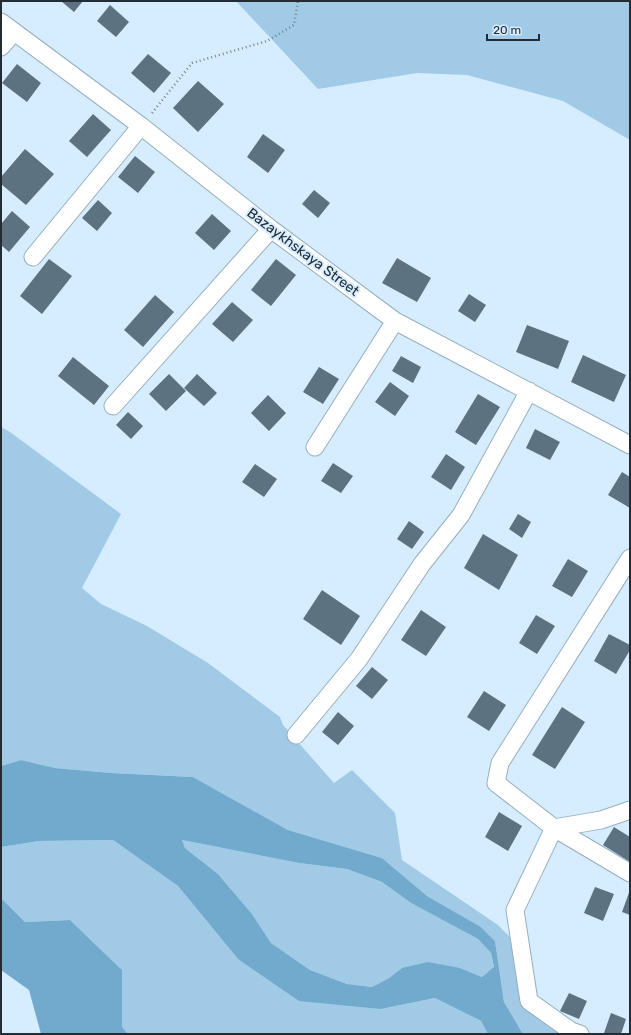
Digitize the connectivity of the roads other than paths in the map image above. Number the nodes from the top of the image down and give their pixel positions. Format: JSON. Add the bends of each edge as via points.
{"nodes":[{"id":1,"x":7,"y":27,"type":"edge"},
{"id":2,"x":1,"y":47,"type":"edge"},
{"id":3,"x":141,"y":126,"type":"junction"},
{"id":4,"x":271,"y":229,"type":"junction"},
{"id":5,"x":33,"y":257,"type":"dead end"},
{"id":6,"x":395,"y":321,"type":"junction"},
{"id":7,"x":529,"y":391,"type":"junction"},
{"id":8,"x":113,"y":406,"type":"dead end"},
{"id":9,"x":630,"y":445,"type":"edge"},
{"id":10,"x":315,"y":447,"type":"dead end"},
{"id":11,"x":630,"y":558,"type":"edge"},
{"id":12,"x":296,"y":735,"type":"dead end"},
{"id":13,"x":630,"y":810,"type":"edge"},
{"id":14,"x":554,"y":828,"type":"junction"},
{"id":15,"x":630,"y":873,"type":"edge"},
{"id":16,"x":580,"y":1034,"type":"edge"}],
"edges":[{"from":1,"to":2,"type":"street"},
{"from":1,"to":3,"type":"street","name":"Bazaykhskaya Street"},
{"from":3,"to":4,"type":"street","name":"Bazaykhskaya Street"},
{"from":3,"to":5,"type":"street"},
{"from":4,"to":6,"type":"street","name":"Bazaykhskaya Street"},
{"from":4,"to":8,"type":"street"},
{"from":6,"to":7,"type":"street","name":"Bazaykhskaya Street"},
{"from":6,"to":10,"type":"street"},
{"from":7,"to":9,"type":"street","name":"Bazaykhskaya Street"},
{"from":7,"to":12,"type":"street","via":[[461,516],[422,564],[359,659]]},
{"from":11,"to":14,"type":"street","via":[[500,762],[496,783]]},
{"from":13,"to":14,"type":"street","via":[[601,820]]},
{"from":14,"to":15,"type":"street"},
{"from":14,"to":16,"type":"street","via":[[515,910],[529,1001],[571,1031]]}]}
